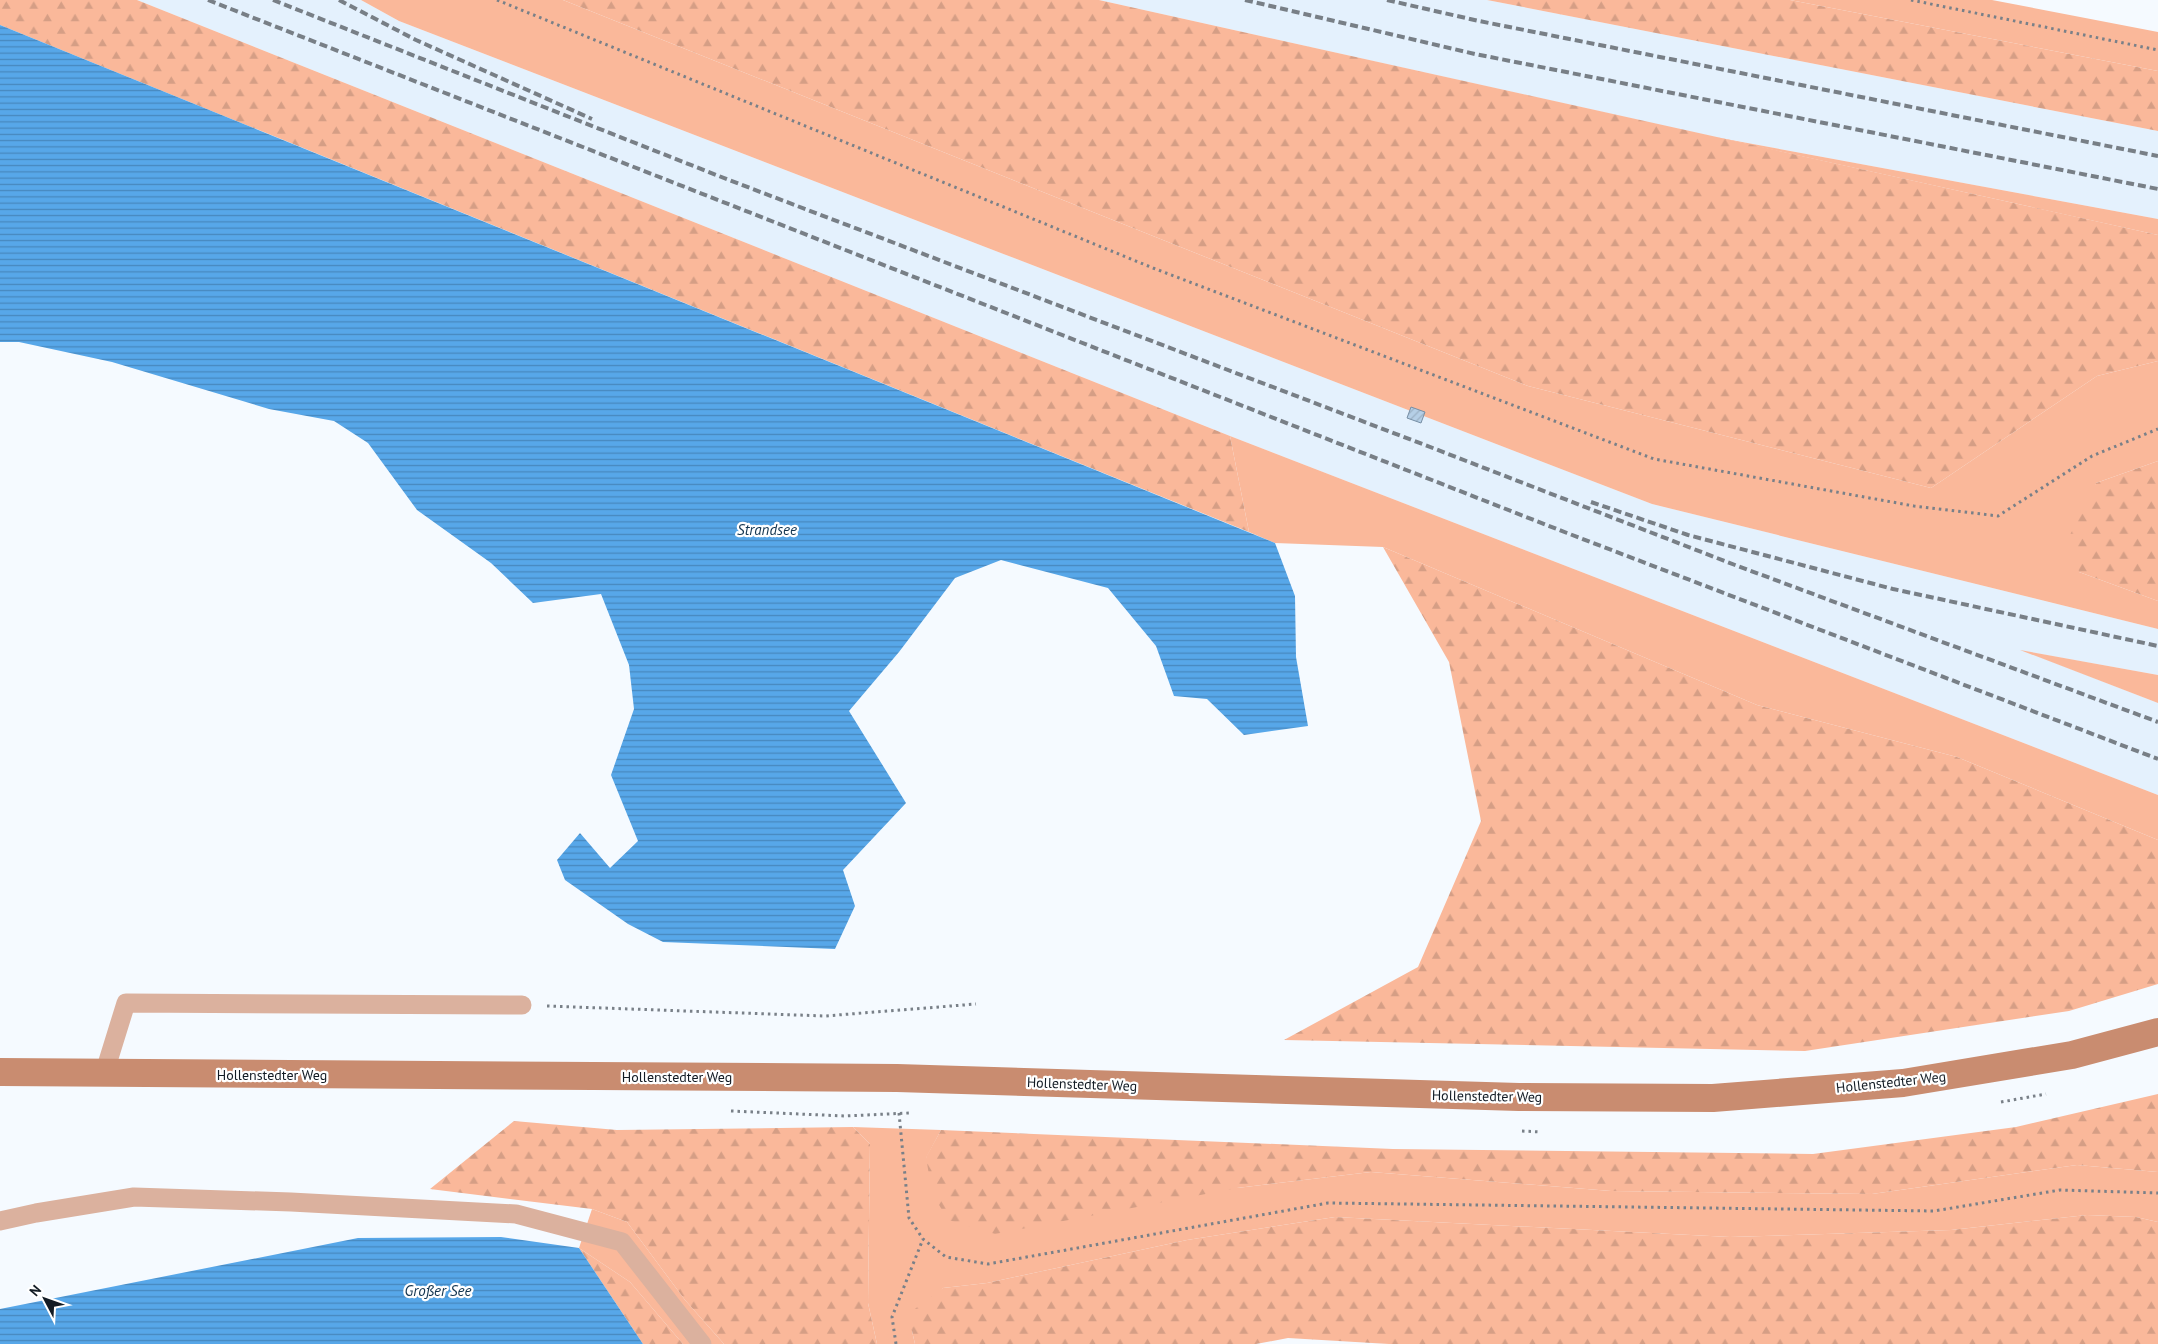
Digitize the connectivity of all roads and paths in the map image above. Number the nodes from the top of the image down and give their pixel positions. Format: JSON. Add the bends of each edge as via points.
{"nodes":[{"id":1,"x":497,"y":0,"type":"edge"},
{"id":2,"x":1911,"y":0,"type":"edge"},
{"id":3,"x":2158,"y":50,"type":"edge"},
{"id":4,"x":2158,"y":429,"type":"edge"},
{"id":5,"x":976,"y":1004,"type":"dead end"},
{"id":6,"x":522,"y":1005,"type":"joint"},
{"id":7,"x":2158,"y":1032,"type":"edge"},
{"id":8,"x":0,"y":1072,"type":"edge"},
{"id":9,"x":104,"y":1074,"type":"junction"},
{"id":10,"x":899,"y":1113,"type":"dead end"},
{"id":11,"x":2158,"y":1193,"type":"edge"},
{"id":12,"x":0,"y":1221,"type":"edge"},
{"id":13,"x":923,"y":1239,"type":"junction"},
{"id":14,"x":702,"y":1344,"type":"edge"},
{"id":15,"x":896,"y":1344,"type":"edge"}],
"edges":[{"from":1,"to":4,"type":"path","via":[[1153,268],[1654,459],[1914,506],[1998,516],[2092,456]]},
{"from":2,"to":3,"type":"path"},
{"from":5,"to":6,"type":"path","via":[[825,1016]]},
{"from":6,"to":9,"type":"lane","via":[[126,1003]]},
{"from":7,"to":9,"type":"main road","name":"Hollenstedter Weg","via":[[2072,1055],[1903,1083],[1713,1098],[1519,1097],[897,1078]]},
{"from":8,"to":9,"type":"main road","name":"Hollenstedter Weg"},
{"from":10,"to":13,"type":"path","via":[[909,1218]]},
{"from":11,"to":13,"type":"path","via":[[2060,1190],[1934,1211],[1328,1203],[988,1264],[946,1257]]},
{"from":12,"to":14,"type":"lane","via":[[36,1212],[134,1197],[516,1214],[622,1242]]},
{"from":13,"to":15,"type":"path","via":[[892,1317]]}]}
